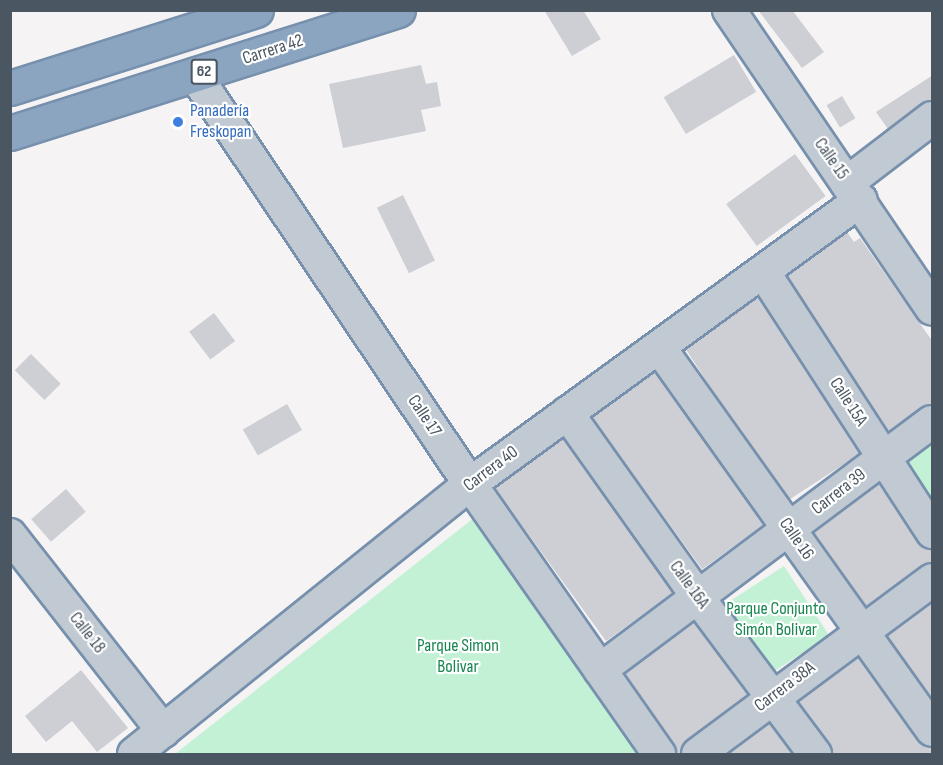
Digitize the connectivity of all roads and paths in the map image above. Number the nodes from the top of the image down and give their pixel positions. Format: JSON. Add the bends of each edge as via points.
{"nodes":[{"id":1,"x":256,"y":10,"type":"edge"},
{"id":2,"x":398,"y":10,"type":"edge"},
{"id":3,"x":729,"y":10,"type":"edge"},
{"id":4,"x":195,"y":75,"type":"junction"},
{"id":5,"x":10,"y":88,"type":"edge"},
{"id":6,"x":933,"y":118,"type":"edge"},
{"id":7,"x":10,"y":133,"type":"edge"},
{"id":8,"x":854,"y":192,"type":"junction"},
{"id":9,"x":764,"y":273,"type":"junction"},
{"id":10,"x":933,"y":309,"type":"edge"},
{"id":11,"x":659,"y":347,"type":"junction"},
{"id":12,"x":567,"y":413,"type":"junction"},
{"id":13,"x":933,"y":422,"type":"edge"},
{"id":14,"x":884,"y":457,"type":"junction"},
{"id":15,"x":470,"y":484,"type":"junction"},
{"id":16,"x":790,"y":530,"type":"junction"},
{"id":17,"x":933,"y":532,"type":"edge"},
{"id":18,"x":10,"y":535,"type":"edge"},
{"id":19,"x":933,"y":580,"type":"edge"},
{"id":20,"x":699,"y":599,"type":"junction"},
{"id":21,"x":861,"y":631,"type":"junction"},
{"id":22,"x":600,"y":670,"type":"junction"},
{"id":23,"x":774,"y":696,"type":"junction"},
{"id":24,"x":933,"y":730,"type":"edge"},
{"id":25,"x":163,"y":731,"type":"junction"},
{"id":26,"x":134,"y":754,"type":"edge"},
{"id":27,"x":659,"y":754,"type":"edge"},
{"id":28,"x":698,"y":754,"type":"edge"},
{"id":29,"x":815,"y":754,"type":"edge"}],
"edges":[{"from":1,"to":5,"type":"highway"},
{"from":2,"to":4,"type":"highway","name":"Carrera 42","number":"62"},
{"from":3,"to":8,"type":"street","name":"Calle 15"},
{"from":4,"to":7,"type":"highway","name":"Carrera 42","number":"62"},
{"from":4,"to":15,"type":"street","name":"Calle 17"},
{"from":6,"to":8,"type":"street","name":"Carrera 40"},
{"from":8,"to":9,"type":"street","name":"Carrera 40"},
{"from":8,"to":10,"type":"street","name":"Calle 15"},
{"from":9,"to":11,"type":"street","name":"Carrera 40"},
{"from":9,"to":14,"type":"street","name":"Calle 15A"},
{"from":11,"to":12,"type":"street","name":"Carrera 40"},
{"from":11,"to":16,"type":"street","name":"Calle 16"},
{"from":12,"to":15,"type":"street","name":"Carrera 40"},
{"from":12,"to":20,"type":"street","name":"Calle 16A"},
{"from":13,"to":14,"type":"street","name":"Carrera 39"},
{"from":14,"to":16,"type":"street","name":"Carrera 39"},
{"from":14,"to":17,"type":"street","name":"Calle 15A"},
{"from":15,"to":22,"type":"street","name":"Calle 17"},
{"from":15,"to":25,"type":"street","name":"Carrera 40"},
{"from":16,"to":20,"type":"street","name":"Carrera 39"},
{"from":16,"to":21,"type":"street","name":"Calle 16"},
{"from":18,"to":25,"type":"street","name":"Calle 18"},
{"from":19,"to":21,"type":"street","name":"Carrera 38A"},
{"from":20,"to":22,"type":"street","name":"Carrera 39"},
{"from":20,"to":23,"type":"street","name":"Calle 16A"},
{"from":21,"to":23,"type":"street","name":"Carrera 38A"},
{"from":21,"to":24,"type":"street","name":"Calle 16"},
{"from":22,"to":27,"type":"street","name":"Calle 17"},
{"from":23,"to":28,"type":"street","name":"Carrera 38A"},
{"from":23,"to":29,"type":"street","name":"Calle 16A"},
{"from":25,"to":26,"type":"street","name":"Carrera 40"}]}
